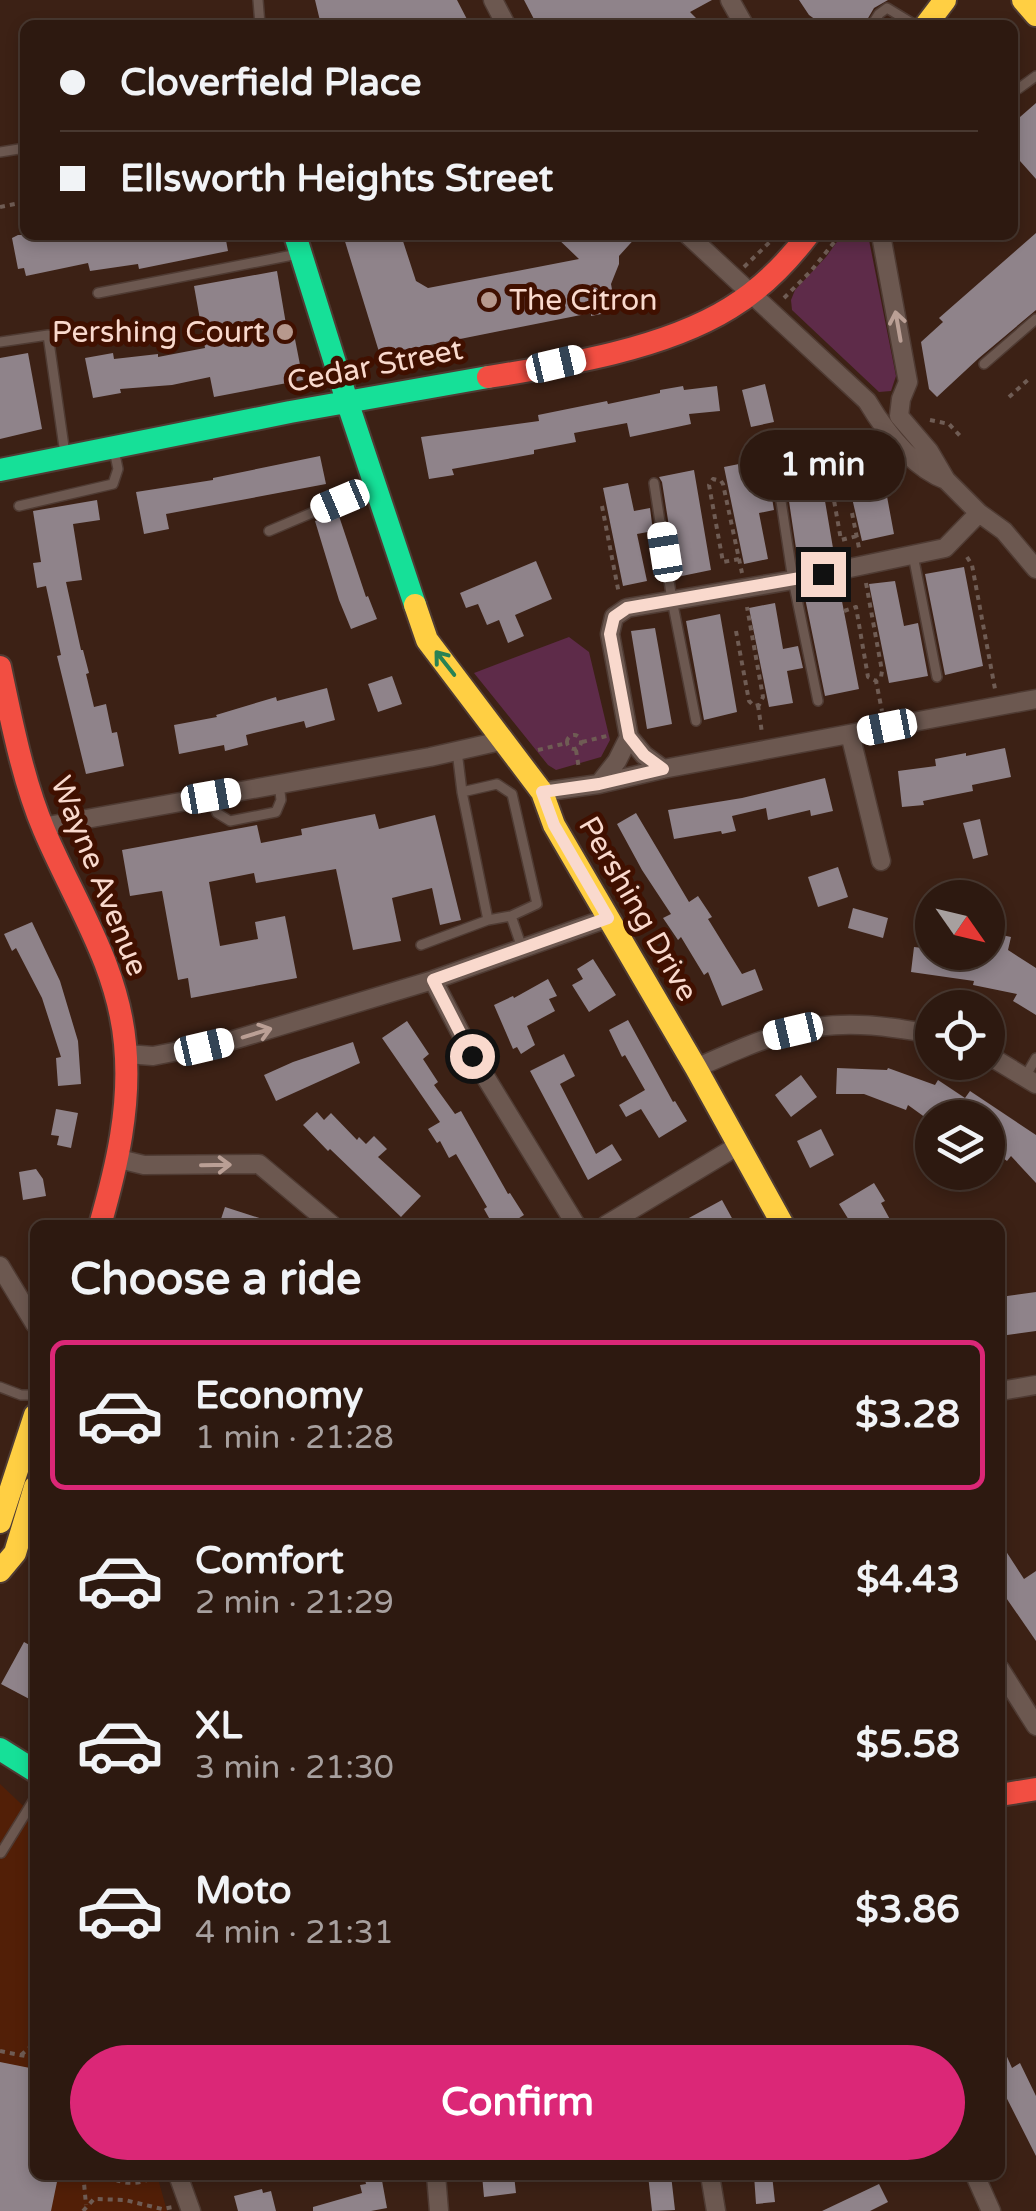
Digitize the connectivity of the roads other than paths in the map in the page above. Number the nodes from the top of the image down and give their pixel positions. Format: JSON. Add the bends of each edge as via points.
{"nodes":[{"id":1,"x":945,"y":0,"type":"edge"},
{"id":2,"x":1023,"y":0,"type":"edge"},
{"id":3,"x":1036,"y":15,"type":"edge"},
{"id":4,"x":875,"y":20,"type":"edge"},
{"id":5,"x":906,"y":20,"type":"edge"},
{"id":6,"x":930,"y":20,"type":"edge"},
{"id":7,"x":1036,"y":76,"type":"edge"},
{"id":8,"x":1018,"y":89,"type":"dead end"},
{"id":9,"x":693,"y":240,"type":"edge"},
{"id":10,"x":803,"y":240,"type":"edge"},
{"id":11,"x":882,"y":240,"type":"edge"},
{"id":12,"x":298,"y":244,"type":"edge"},
{"id":13,"x":98,"y":292,"type":"dead end"},
{"id":14,"x":751,"y":294,"type":"junction"},
{"id":15,"x":1036,"y":319,"type":"edge"},
{"id":16,"x":0,"y":342,"type":"edge"},
{"id":17,"x":984,"y":364,"type":"dead end"},
{"id":18,"x":347,"y":402,"type":"junction"},
{"id":19,"x":113,"y":447,"type":"junction"},
{"id":20,"x":66,"y":457,"type":"junction"},
{"id":21,"x":775,"y":462,"type":"dead end"},
{"id":22,"x":0,"y":470,"type":"edge"},
{"id":23,"x":946,"y":480,"type":"junction"},
{"id":24,"x":654,"y":482,"type":"dead end"},
{"id":25,"x":375,"y":486,"type":"junction"},
{"id":26,"x":19,"y":506,"type":"dead end"},
{"id":27,"x":979,"y":513,"type":"junction"},
{"id":28,"x":269,"y":531,"type":"dead end"},
{"id":29,"x":913,"y":555,"type":"junction"},
{"id":30,"x":1036,"y":569,"type":"edge"},
{"id":31,"x":793,"y":580,"type":"junction"},
{"id":32,"x":672,"y":600,"type":"junction"},
{"id":33,"x":0,"y":668,"type":"edge"},
{"id":34,"x":938,"y":677,"type":"dead end"},
{"id":35,"x":1036,"y":699,"type":"edge"},
{"id":36,"x":818,"y":701,"type":"dead end"},
{"id":37,"x":696,"y":721,"type":"dead end"},
{"id":38,"x":850,"y":734,"type":"junction"},
{"id":39,"x":620,"y":736,"type":"junction"},
{"id":40,"x":504,"y":740,"type":"junction"},
{"id":41,"x":457,"y":751,"type":"junction"},
{"id":42,"x":663,"y":769,"type":"junction"},
{"id":43,"x":280,"y":784,"type":"junction"},
{"id":44,"x":599,"y":784,"type":"junction"},
{"id":45,"x":462,"y":792,"type":"junction"},
{"id":46,"x":542,"y":792,"type":"junction"},
{"id":47,"x":211,"y":796,"type":"junction"},
{"id":48,"x":42,"y":827,"type":"junction"},
{"id":49,"x":881,"y":861,"type":"dead end"},
{"id":50,"x":511,"y":916,"type":"junction"},
{"id":51,"x":608,"y":918,"type":"junction"},
{"id":52,"x":488,"y":920,"type":"junction"},
{"id":53,"x":421,"y":946,"type":"dead end"},
{"id":54,"x":522,"y":948,"type":"junction"},
{"id":55,"x":433,"y":980,"type":"junction"},
{"id":56,"x":915,"y":1032,"type":"edge"},
{"id":57,"x":127,"y":1054,"type":"junction"},
{"id":58,"x":1036,"y":1058,"type":"edge"},
{"id":59,"x":1005,"y":1065,"type":"edge"},
{"id":60,"x":696,"y":1068,"type":"junction"},
{"id":61,"x":1030,"y":1080,"type":"edge"},
{"id":62,"x":739,"y":1145,"type":"junction"},
{"id":63,"x":119,"y":1160,"type":"junction"},
{"id":64,"x":101,"y":1220,"type":"edge"},
{"id":65,"x":326,"y":1220,"type":"edge"},
{"id":66,"x":573,"y":1220,"type":"edge"},
{"id":67,"x":614,"y":1220,"type":"edge"},
{"id":68,"x":780,"y":1220,"type":"edge"},
{"id":69,"x":0,"y":1266,"type":"edge"},
{"id":70,"x":30,"y":1316,"type":"edge"},
{"id":71,"x":1036,"y":1385,"type":"edge"},
{"id":72,"x":0,"y":1387,"type":"edge"},
{"id":73,"x":1005,"y":1390,"type":"edge"},
{"id":74,"x":30,"y":1395,"type":"edge"},
{"id":75,"x":30,"y":1430,"type":"edge"},
{"id":76,"x":30,"y":1504,"type":"edge"},
{"id":77,"x":0,"y":1522,"type":"edge"},
{"id":78,"x":0,"y":1570,"type":"edge"},
{"id":79,"x":1005,"y":1677,"type":"edge"},
{"id":80,"x":1036,"y":1726,"type":"edge"},
{"id":81,"x":0,"y":1748,"type":"edge"},
{"id":82,"x":30,"y":1767,"type":"edge"},
{"id":83,"x":1036,"y":1789,"type":"edge"},
{"id":84,"x":1005,"y":1794,"type":"edge"},
{"id":85,"x":30,"y":1806,"type":"edge"},
{"id":86,"x":1,"y":1853,"type":"edge"},
{"id":87,"x":179,"y":2180,"type":"edge"},
{"id":88,"x":436,"y":2180,"type":"edge"},
{"id":89,"x":711,"y":2180,"type":"edge"},
{"id":90,"x":975,"y":2180,"type":"edge"},
{"id":91,"x":185,"y":2208,"type":"edge"},
{"id":92,"x":982,"y":2208,"type":"edge"},
{"id":93,"x":438,"y":2211,"type":"edge"},
{"id":94,"x":716,"y":2211,"type":"edge"}],
"edges":[{"from":1,"to":6,"type":"main road"},
{"from":2,"to":3,"type":"main road"},
{"from":4,"to":5,"type":"lane","via":[[886,8]]},
{"from":7,"to":8,"type":"lane"},
{"from":9,"to":14,"type":"street"},
{"from":10,"to":14,"type":"main road","name":"Cedar Street"},
{"from":23,"to":11,"type":"street","one_way":true,"via":[[899,416],[908,382]]},
{"from":12,"to":13,"type":"lane"},
{"from":12,"to":18,"type":"main road","name":"Pershing Drive"},
{"from":14,"to":18,"type":"main road","name":"Cedar Street","via":[[644,344]]},
{"from":14,"to":23,"type":"street","via":[[867,401],[887,433]]},
{"from":15,"to":17,"type":"lane"},
{"from":16,"to":20,"type":"lane","via":[[48,335]]},
{"from":18,"to":19,"type":"main road","name":"Cedar Street"},
{"from":18,"to":25,"type":"main road","name":"Pershing Drive"},
{"from":19,"to":20,"type":"main road","name":"Cedar Street"},
{"from":19,"to":26,"type":"lane","via":[[113,484]]},
{"from":20,"to":22,"type":"main road","name":"Cedar Street"},
{"from":21,"to":31,"type":"lane"},
{"from":23,"to":27,"type":"street"},
{"from":24,"to":32,"type":"lane"},
{"from":25,"to":28,"type":"lane"},
{"from":40,"to":25,"type":"main road","name":"Pershing Drive","one_way":true,"via":[[428,640]]},
{"from":27,"to":29,"type":"street","via":[[945,548]]},
{"from":27,"to":30,"type":"street"},
{"from":29,"to":31,"type":"street"},
{"from":29,"to":34,"type":"lane"},
{"from":31,"to":32,"type":"street"},
{"from":31,"to":36,"type":"lane"},
{"from":32,"to":37,"type":"lane"},
{"from":32,"to":39,"type":"street","via":[[614,617]]},
{"from":33,"to":48,"type":"main road","name":"Wayne Avenue"},
{"from":35,"to":38,"type":"street"},
{"from":38,"to":42,"type":"street"},
{"from":38,"to":49,"type":"street"},
{"from":39,"to":42,"type":"street"},
{"from":39,"to":44,"type":"street","via":[[617,760]]},
{"from":40,"to":41,"type":"street"},
{"from":40,"to":46,"type":"main road","name":"Pershing Drive"},
{"from":41,"to":43,"type":"street"},
{"from":41,"to":45,"type":"lane"},
{"from":42,"to":44,"type":"street"},
{"from":43,"to":47,"type":"street"},
{"from":43,"to":47,"type":"lane","via":[[276,812],[230,822]]},
{"from":44,"to":46,"type":"street"},
{"from":45,"to":50,"type":"lane","via":[[497,784],[512,794],[538,904]]},
{"from":45,"to":52,"type":"lane"},
{"from":46,"to":51,"type":"main road","name":"Pershing Drive"},
{"from":47,"to":48,"type":"street"},
{"from":48,"to":57,"type":"main road","name":"Wayne Avenue","via":[[110,974]]},
{"from":50,"to":52,"type":"lane"},
{"from":50,"to":54,"type":"lane"},
{"from":51,"to":54,"type":"street"},
{"from":51,"to":60,"type":"main road","name":"Pershing Drive"},
{"from":52,"to":53,"type":"lane"},
{"from":54,"to":55,"type":"street"},
{"from":57,"to":55,"type":"street","one_way":true,"via":[[230,1041]]},
{"from":55,"to":66,"type":"street"},
{"from":56,"to":60,"type":"street","via":[[821,1025],[764,1038]]},
{"from":57,"to":63,"type":"main road","name":"Wayne Avenue"},
{"from":58,"to":61,"type":"lane"},
{"from":59,"to":61,"type":"street"},
{"from":60,"to":62,"type":"main road","name":"Pershing Drive"},
{"from":62,"to":67,"type":"street"},
{"from":62,"to":68,"type":"main road","name":"Pershing Drive"},
{"from":63,"to":64,"type":"main road","name":"Wayne Avenue"},
{"from":63,"to":65,"type":"street","one_way":true,"via":[[144,1166],[259,1164]]},
{"from":69,"to":70,"type":"street"},
{"from":71,"to":73,"type":"street"},
{"from":72,"to":74,"type":"lane"},
{"from":75,"to":77,"type":"main road"},
{"from":76,"to":78,"type":"main road","via":[[15,1553]]},
{"from":79,"to":80,"type":"street"},
{"from":81,"to":82,"type":"main road"},
{"from":83,"to":84,"type":"main road"},
{"from":85,"to":86,"type":"lane"},
{"from":87,"to":91,"type":"street"},
{"from":88,"to":93,"type":"street"},
{"from":89,"to":94,"type":"street"},
{"from":90,"to":92,"type":"street"}]}
